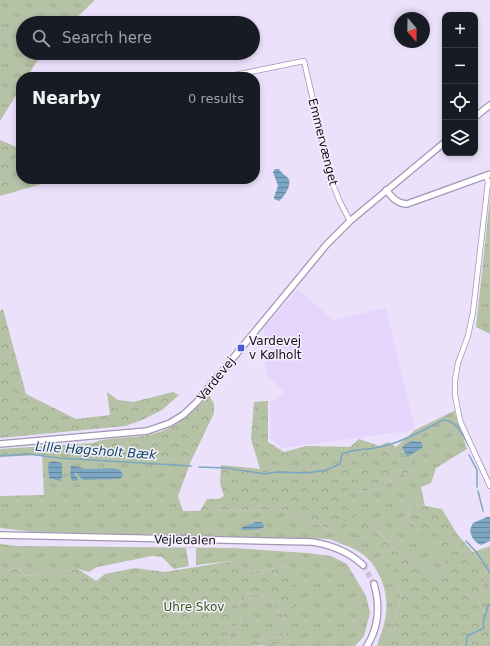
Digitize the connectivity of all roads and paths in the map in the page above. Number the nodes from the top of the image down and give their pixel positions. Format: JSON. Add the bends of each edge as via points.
{"nodes":[{"id":1,"x":250,"y":72,"type":"edge"},
{"id":2,"x":490,"y":104,"type":"edge"},
{"id":3,"x":478,"y":114,"type":"edge"},
{"id":4,"x":442,"y":144,"type":"edge"},
{"id":5,"x":488,"y":174,"type":"edge"},
{"id":6,"x":386,"y":190,"type":"junction"},
{"id":7,"x":350,"y":221,"type":"junction"},
{"id":8,"x":0,"y":444,"type":"edge"},
{"id":9,"x":490,"y":486,"type":"edge"},
{"id":10,"x":0,"y":535,"type":"edge"},
{"id":11,"x":363,"y":565,"type":"tunnel mouth"},
{"id":12,"x":374,"y":584,"type":"tunnel mouth"},
{"id":13,"x":367,"y":646,"type":"edge"}],
"edges":[{"from":1,"to":7,"type":"street","name":"Emmervænget","via":[[304,61],[332,182]]},
{"from":2,"to":3,"type":"street"},
{"from":4,"to":6,"type":"street","name":"Vardevej"},
{"from":5,"to":6,"type":"street","via":[[407,204],[401,204]]},
{"from":5,"to":9,"type":"street","via":[[473,312],[458,363],[455,395],[460,421]]},
{"from":6,"to":7,"type":"street","name":"Vardevej"},
{"from":7,"to":8,"type":"street","name":"Vardevej","via":[[327,244],[196,403],[183,415],[170,423],[147,430]]},
{"from":10,"to":11,"type":"street","name":"Vejledalen","via":[[312,542],[337,547]]},
{"from":12,"to":13,"type":"street","via":[[378,602],[377,618]]}]}
